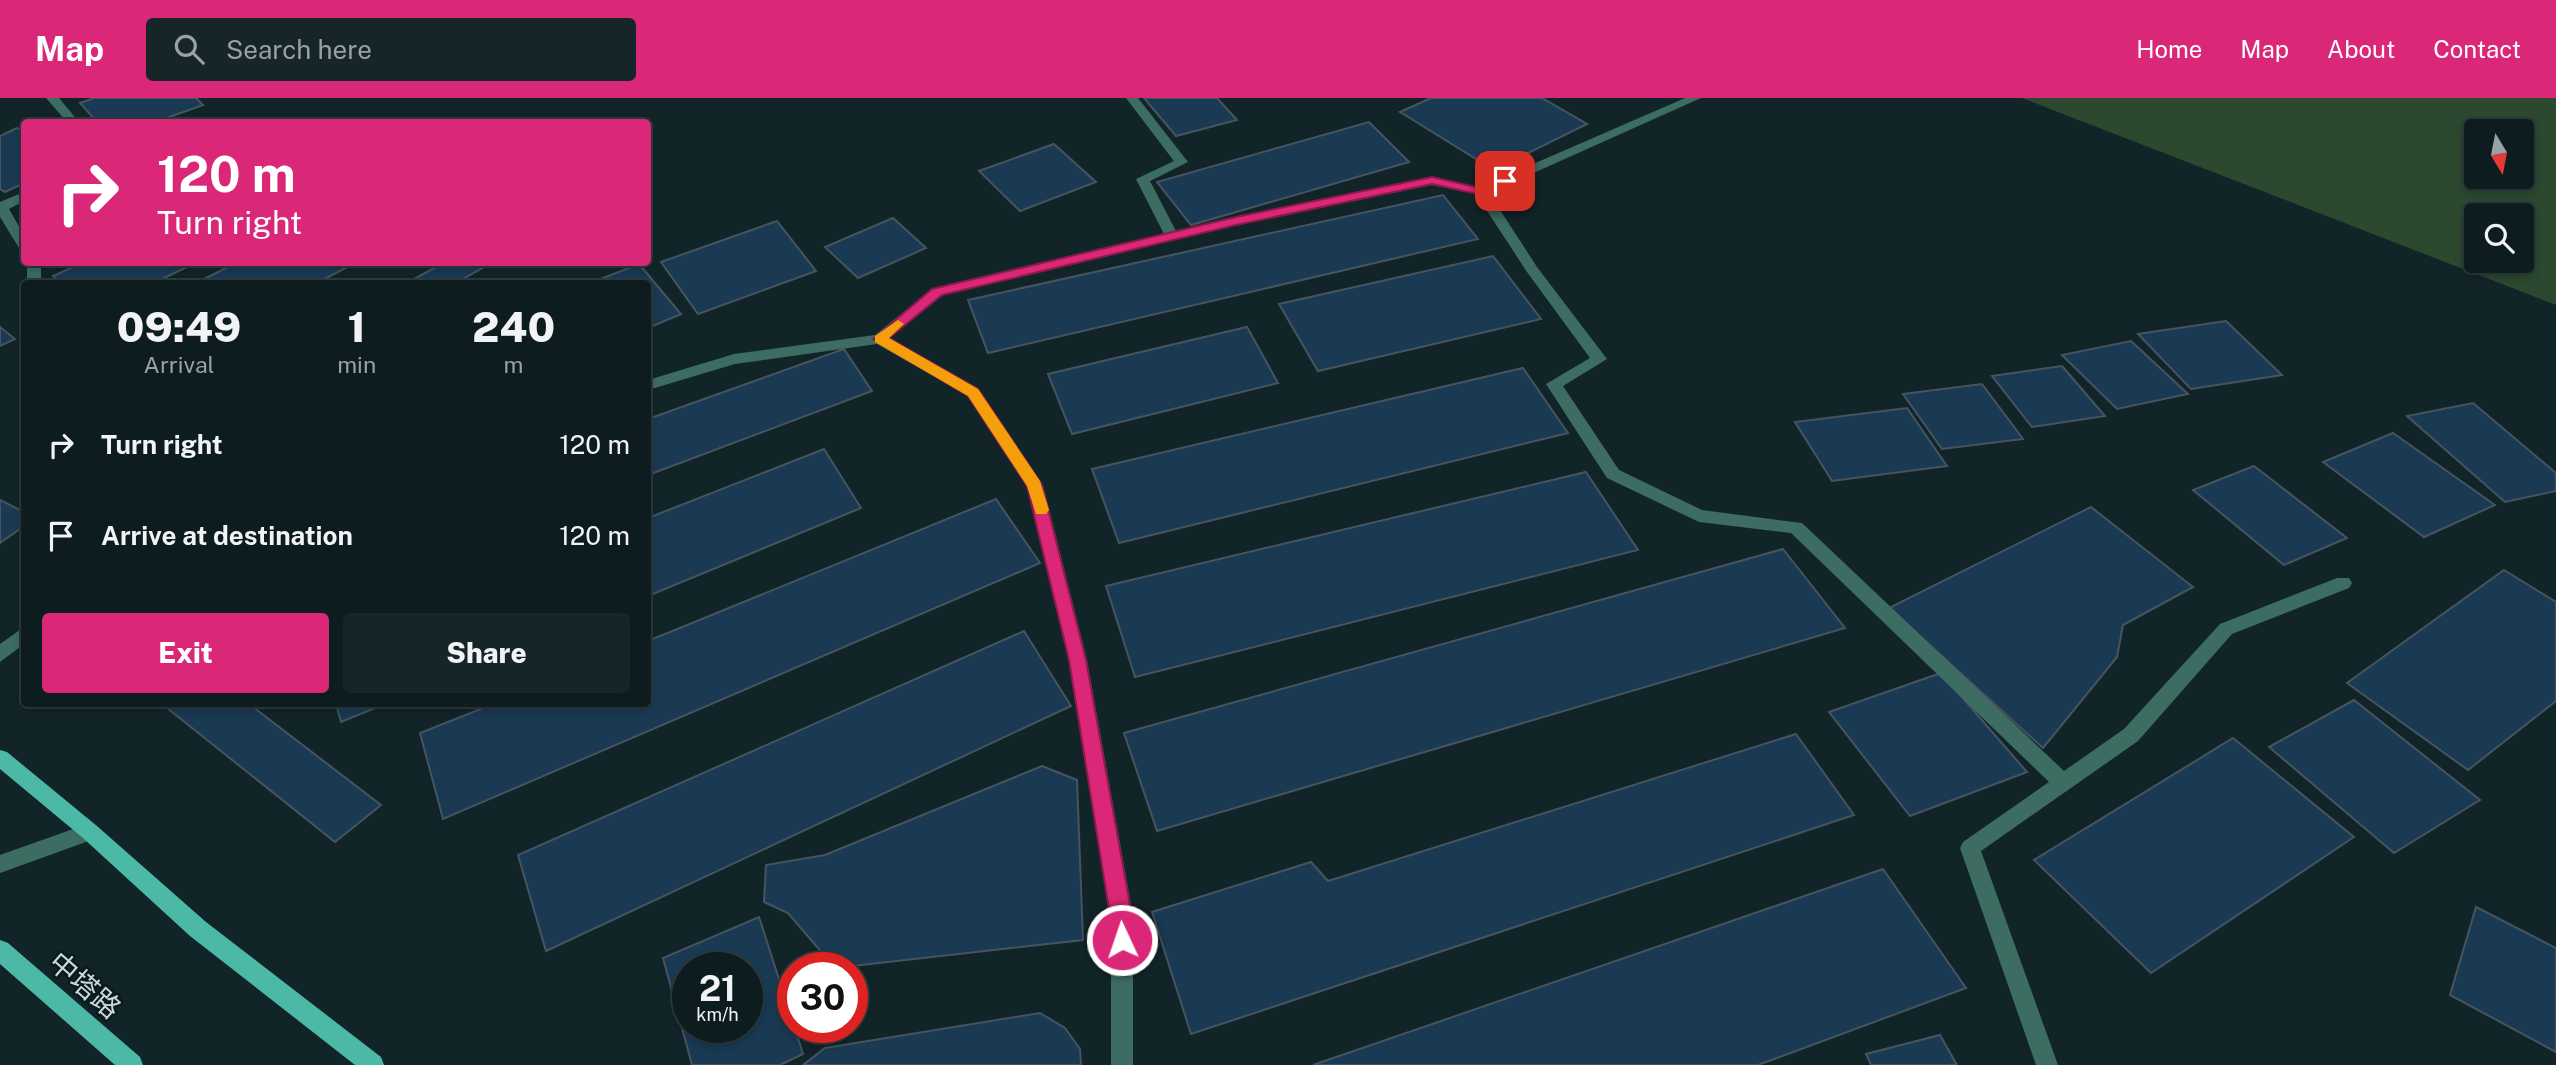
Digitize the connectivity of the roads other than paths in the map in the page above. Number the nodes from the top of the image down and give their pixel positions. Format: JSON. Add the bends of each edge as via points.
{"nodes":[{"id":1,"x":52,"y":98,"type":"edge"},
{"id":2,"x":1132,"y":98,"type":"edge"},
{"id":3,"x":1696,"y":98,"type":"edge"},
{"id":4,"x":70,"y":119,"type":"edge"},
{"id":5,"x":1482,"y":191,"type":"junction"},
{"id":6,"x":21,"y":197,"type":"edge"},
{"id":7,"x":1,"y":207,"type":"edge"},
{"id":8,"x":1172,"y":236,"type":"junction"},
{"id":9,"x":21,"y":240,"type":"edge"},
{"id":10,"x":880,"y":339,"type":"junction"},
{"id":11,"x":651,"y":384,"type":"edge"},
{"id":12,"x":2343,"y":583,"type":"dead end"},
{"id":13,"x":21,"y":637,"type":"edge"},
{"id":14,"x":0,"y":655,"type":"edge"},
{"id":15,"x":0,"y":758,"type":"edge"},
{"id":16,"x":2063,"y":783,"type":"junction"},
{"id":17,"x":90,"y":832,"type":"junction"},
{"id":18,"x":0,"y":864,"type":"edge"},
{"id":19,"x":0,"y":950,"type":"edge"},
{"id":20,"x":132,"y":1065,"type":"edge"},
{"id":21,"x":373,"y":1065,"type":"edge"},
{"id":22,"x":1122,"y":1065,"type":"edge"},
{"id":23,"x":2047,"y":1065,"type":"edge"}],
"edges":[{"from":1,"to":4,"type":"street"},
{"from":2,"to":8,"type":"street","via":[[1182,162],[1143,178]]},
{"from":3,"to":5,"type":"street"},
{"from":5,"to":8,"type":"street","via":[[1432,181]]},
{"from":5,"to":16,"type":"street","via":[[1532,269],[1599,359],[1554,384],[1613,474],[1699,516],[1796,527]]},
{"from":6,"to":7,"type":"street"},
{"from":7,"to":9,"type":"street"},
{"from":8,"to":10,"type":"street","via":[[937,292]]},
{"from":10,"to":11,"type":"street","via":[[734,359]]},
{"from":10,"to":22,"type":"street","via":[[973,392],[1035,485],[1078,660],[1122,916]]},
{"from":12,"to":16,"type":"street","via":[[2226,629],[2131,735]]},
{"from":13,"to":14,"type":"street"},
{"from":15,"to":17,"type":"main road"},
{"from":16,"to":23,"type":"street","via":[[1970,848]]},
{"from":17,"to":18,"type":"street"},
{"from":17,"to":21,"type":"main road","via":[[198,929]]},
{"from":19,"to":20,"type":"main road","name":"中塔路"}]}
